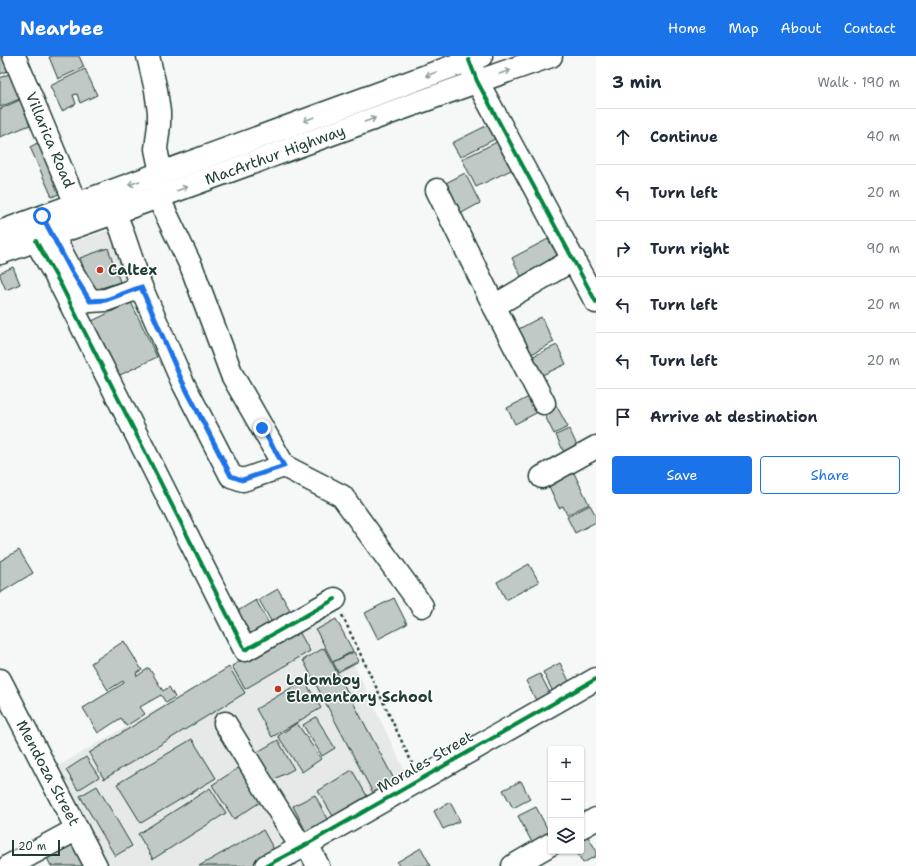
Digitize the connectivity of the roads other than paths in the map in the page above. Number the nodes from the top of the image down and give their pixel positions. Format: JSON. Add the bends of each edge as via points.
{"nodes":[{"id":1,"x":14,"y":56,"type":"edge"},
{"id":2,"x":148,"y":56,"type":"edge"},
{"id":3,"x":551,"y":56,"type":"edge"},
{"id":4,"x":475,"y":58,"type":"edge"},
{"id":5,"x":477,"y":81,"type":"junction"},
{"id":6,"x":161,"y":173,"type":"junction"},
{"id":7,"x":437,"y":190,"type":"dead end"},
{"id":8,"x":107,"y":193,"type":"junction"},
{"id":9,"x":158,"y":197,"type":"junction"},
{"id":10,"x":115,"y":213,"type":"junction"},
{"id":11,"x":81,"y":214,"type":"junction"},
{"id":12,"x":42,"y":216,"type":"junction"},
{"id":13,"x":0,"y":232,"type":"edge"},
{"id":14,"x":45,"y":238,"type":"junction"},
{"id":15,"x":0,"y":253,"type":"edge"},
{"id":16,"x":574,"y":259,"type":"junction"},
{"id":17,"x":141,"y":287,"type":"junction"},
{"id":18,"x":596,"y":302,"type":"edge"},
{"id":19,"x":494,"y":306,"type":"junction"},
{"id":20,"x":544,"y":402,"type":"dead end"},
{"id":21,"x":596,"y":447,"type":"edge"},
{"id":22,"x":284,"y":466,"type":"junction"},
{"id":23,"x":542,"y":476,"type":"dead end"},
{"id":24,"x":335,"y":600,"type":"road end"},
{"id":25,"x":422,"y":606,"type":"dead end"},
{"id":26,"x":596,"y":679,"type":"edge"},
{"id":27,"x":0,"y":680,"type":"edge"},
{"id":28,"x":225,"y":723,"type":"dead end"},
{"id":29,"x":596,"y":819,"type":"edge"},
{"id":30,"x":584,"y":825,"type":"edge"},
{"id":31,"x":77,"y":829,"type":"junction"},
{"id":32,"x":305,"y":845,"type":"junction"},
{"id":33,"x":548,"y":846,"type":"edge"},
{"id":34,"x":10,"y":866,"type":"edge"},
{"id":35,"x":96,"y":866,"type":"edge"},
{"id":36,"x":266,"y":866,"type":"edge"},
{"id":37,"x":318,"y":866,"type":"edge"},
{"id":38,"x":513,"y":866,"type":"edge"}],
"edges":[{"from":1,"to":11,"type":"main road","name":"Villarica Road"},
{"from":2,"to":6,"type":"main road","via":[[159,112],[156,149]]},
{"from":5,"to":3,"type":"main road","name":"MacArthur Highway","one_way":true},
{"from":4,"to":5,"type":"main road"},
{"from":4,"to":6,"type":"main road","name":"MacArthur Highway","one_way":true},
{"from":9,"to":5,"type":"main road","name":"MacArthur Highway","one_way":true},
{"from":5,"to":16,"type":"main road"},
{"from":6,"to":8,"type":"main road","name":"MacArthur Highway","one_way":true},
{"from":7,"to":19,"type":"main road"},
{"from":8,"to":10,"type":"main road"},
{"from":8,"to":11,"type":"main road","name":"MacArthur Highway"},
{"from":9,"to":10,"type":"main road","name":"MacArthur Highway"},
{"from":9,"to":22,"type":"main road","via":[[192,268],[232,375]]},
{"from":10,"to":11,"type":"main road","name":"MacArthur Highway"},
{"from":10,"to":17,"type":"main road"},
{"from":11,"to":12,"type":"main road","name":"MacArthur Highway"},
{"from":11,"to":14,"type":"main road","name":"MacArthur Highway"},
{"from":12,"to":13,"type":"main road","name":"MacArthur Highway"},
{"from":12,"to":14,"type":"main road"},
{"from":14,"to":15,"type":"main road","name":"MacArthur Highway"},
{"from":14,"to":17,"type":"main road","via":[[72,272],[90,301],[106,300]]},
{"from":14,"to":24,"type":"main road","via":[[61,285],[245,650]]},
{"from":16,"to":18,"type":"main road"},
{"from":16,"to":19,"type":"main road"},
{"from":17,"to":22,"type":"main road","via":[[182,381],[231,476],[242,480]]},
{"from":19,"to":20,"type":"main road"},
{"from":21,"to":23,"type":"main road"},
{"from":22,"to":25,"type":"main road","via":[[342,496]]},
{"from":26,"to":32,"type":"main road","name":"Morales Street"},
{"from":27,"to":31,"type":"main road","name":"Mendoza Street"},
{"from":28,"to":32,"type":"main road","via":[[298,842]]},
{"from":29,"to":30,"type":"main road"},
{"from":31,"to":34,"type":"main road"},
{"from":31,"to":35,"type":"main road","name":"Mendoza Street"},
{"from":32,"to":36,"type":"main road","name":"Morales Street"},
{"from":32,"to":37,"type":"main road"},
{"from":33,"to":38,"type":"main road"}]}
